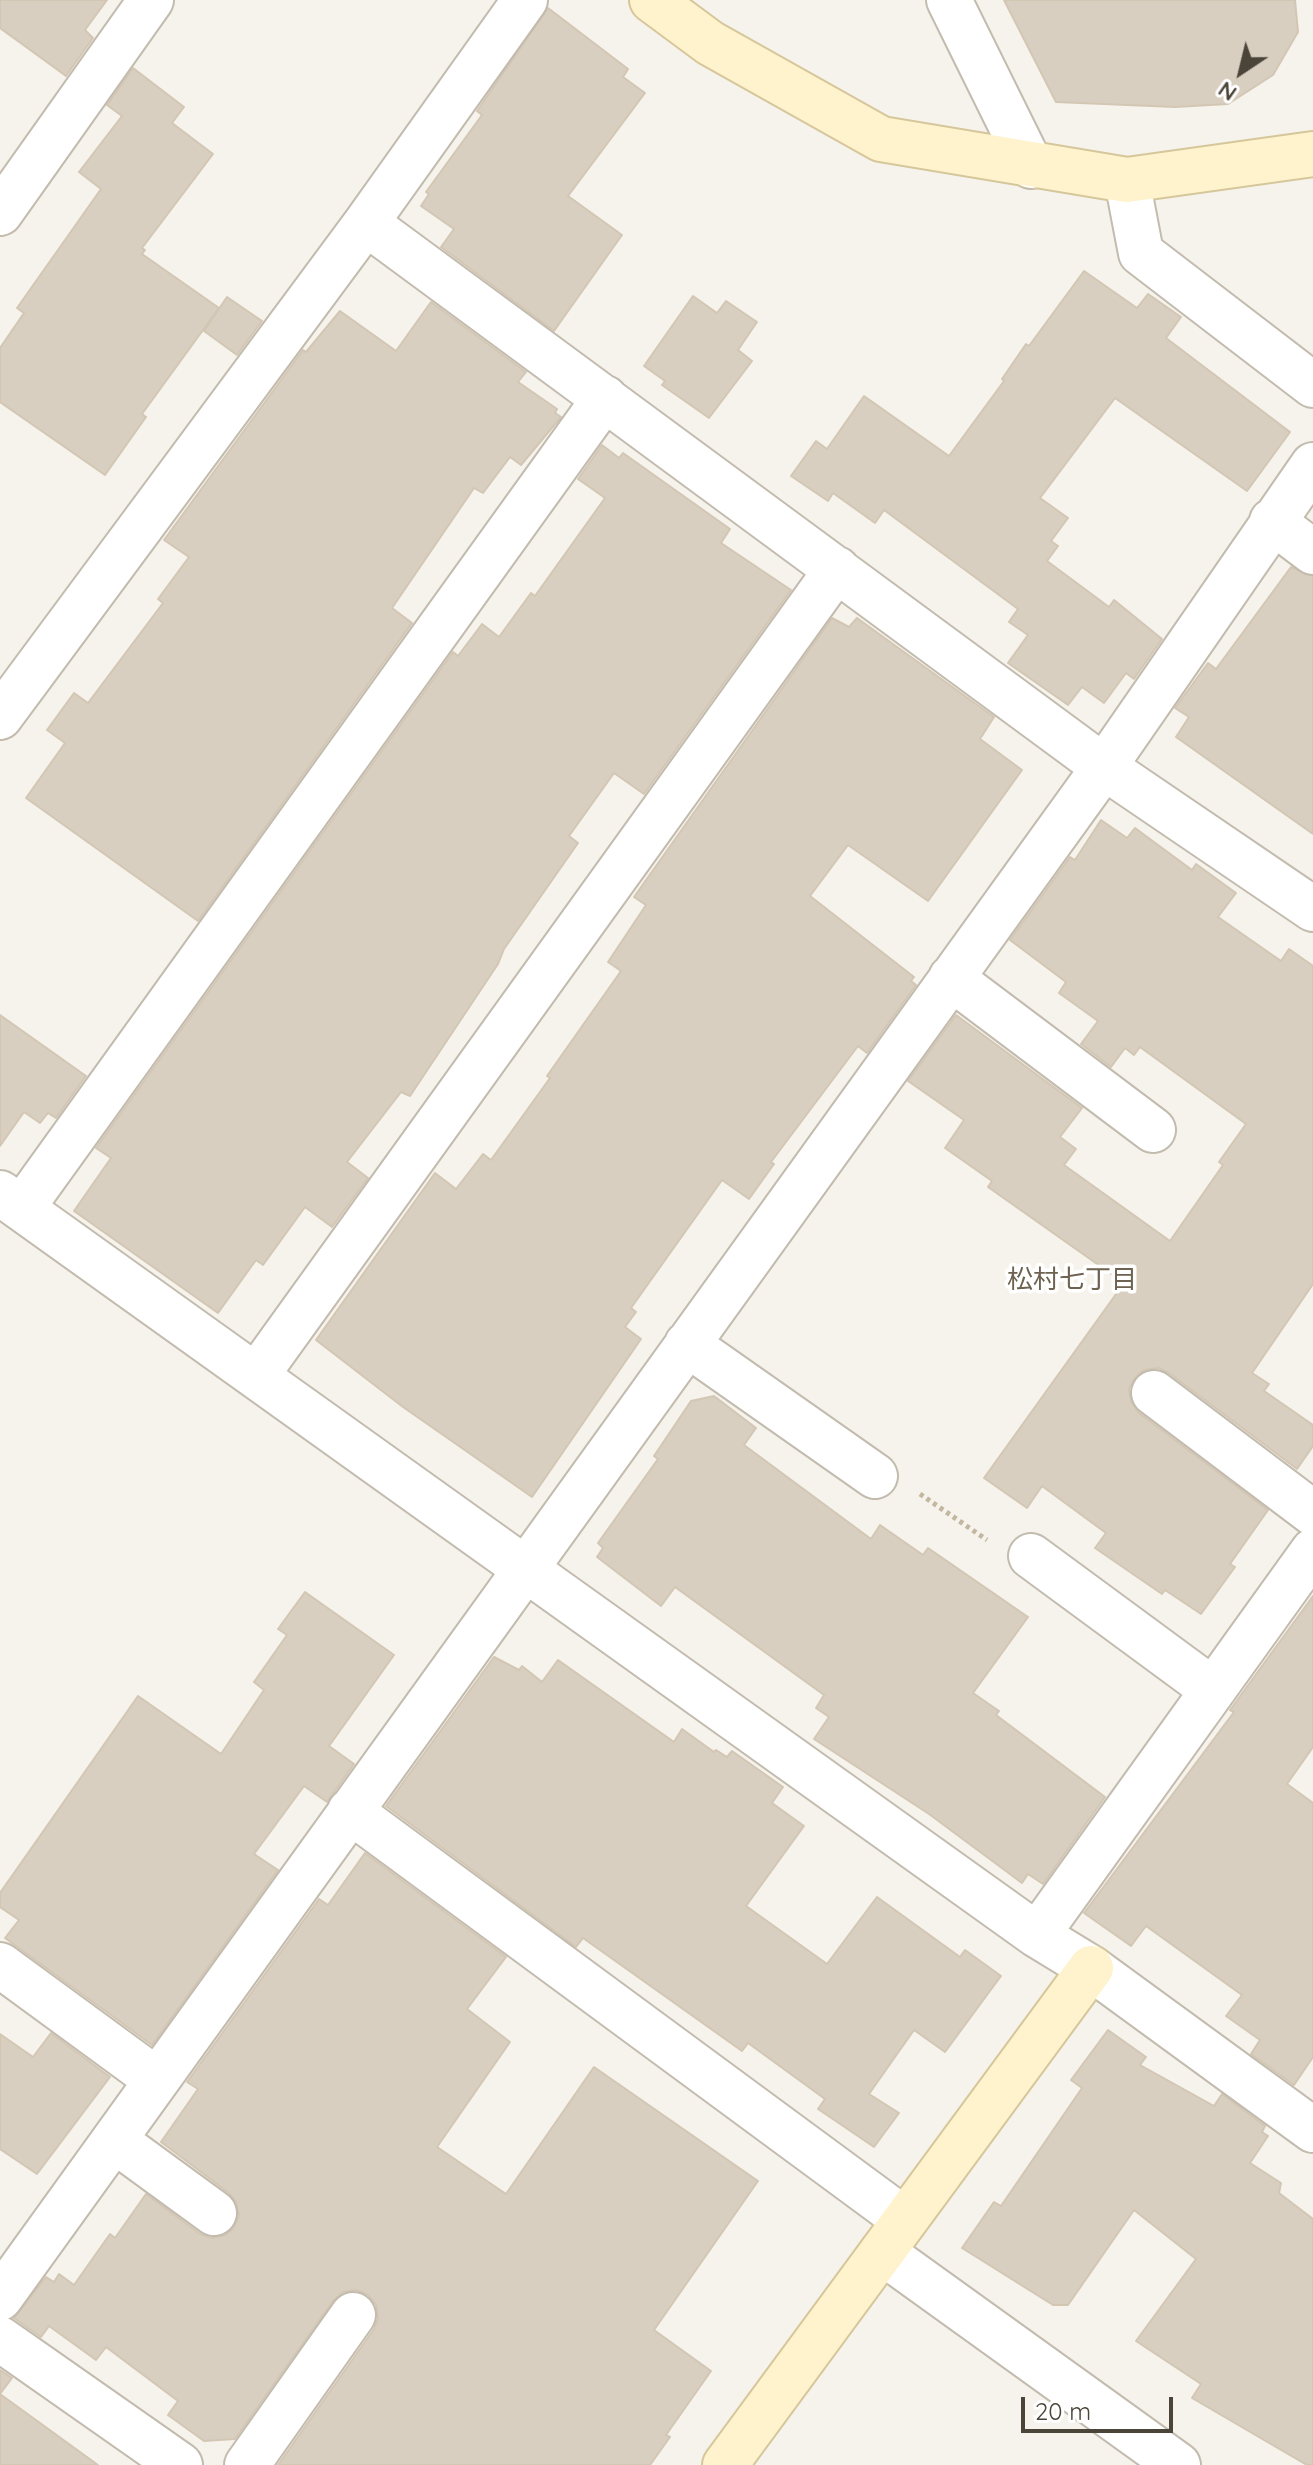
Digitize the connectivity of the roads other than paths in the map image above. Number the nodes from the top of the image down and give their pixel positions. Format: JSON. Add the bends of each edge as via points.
{"nodes":[{"id":1,"x":151,"y":0,"type":"edge"},
{"id":2,"x":525,"y":0,"type":"edge"},
{"id":3,"x":652,"y":0,"type":"edge"},
{"id":4,"x":949,"y":0,"type":"edge"},
{"id":5,"x":1313,"y":154,"type":"edge"},
{"id":6,"x":1031,"y":166,"type":"junction"},
{"id":7,"x":1127,"y":180,"type":"junction"},
{"id":8,"x":0,"y":213,"type":"edge"},
{"id":9,"x":366,"y":223,"type":"junction"},
{"id":10,"x":1313,"y":385,"type":"edge"},
{"id":11,"x":605,"y":398,"type":"junction"},
{"id":12,"x":1313,"y":465,"type":"edge"},
{"id":13,"x":1272,"y":521,"type":"junction"},
{"id":14,"x":1313,"y":552,"type":"edge"},
{"id":15,"x":837,"y":569,"type":"junction"},
{"id":16,"x":0,"y":717,"type":"edge"},
{"id":17,"x":1104,"y":767,"type":"junction"},
{"id":18,"x":1313,"y":909,"type":"edge"},
{"id":19,"x":951,"y":978,"type":"junction"},
{"id":20,"x":1153,"y":1130,"type":"dead end"},
{"id":21,"x":11,"y":1200,"type":"edge"},
{"id":22,"x":687,"y":1344,"type":"junction"},
{"id":23,"x":256,"y":1376,"type":"junction"},
{"id":24,"x":1154,"y":1393,"type":"dead end"},
{"id":25,"x":875,"y":1476,"type":"road end"},
{"id":26,"x":1313,"y":1513,"type":"edge"},
{"id":27,"x":1313,"y":1551,"type":"edge"},
{"id":28,"x":1031,"y":1556,"type":"road end"},
{"id":29,"x":525,"y":1570,"type":"junction"},
{"id":30,"x":1299,"y":1600,"type":"edge"},
{"id":31,"x":1213,"y":1690,"type":"junction"},
{"id":32,"x":350,"y":1811,"type":"junction"},
{"id":33,"x":1037,"y":1935,"type":"junction"},
{"id":34,"x":0,"y":1965,"type":"edge"},
{"id":35,"x":1091,"y":1968,"type":"junction"},
{"id":36,"x":157,"y":2080,"type":"junction"},
{"id":37,"x":1313,"y":2130,"type":"edge"},
{"id":38,"x":114,"y":2140,"type":"junction"},
{"id":39,"x":214,"y":2213,"type":"dead end"},
{"id":40,"x":893,"y":2236,"type":"junction"},
{"id":41,"x":0,"y":2298,"type":"edge"},
{"id":42,"x":353,"y":2315,"type":"dead end"},
{"id":43,"x":0,"y":2339,"type":"edge"},
{"id":44,"x":180,"y":2465,"type":"edge"},
{"id":45,"x":247,"y":2465,"type":"edge"},
{"id":46,"x":725,"y":2465,"type":"edge"},
{"id":47,"x":1178,"y":2465,"type":"edge"}],
"edges":[{"from":1,"to":8,"type":"street"},
{"from":2,"to":9,"type":"street"},
{"from":3,"to":6,"type":"street","via":[[710,43],[881,139]]},
{"from":4,"to":6,"type":"street"},
{"from":5,"to":7,"type":"street"},
{"from":6,"to":7,"type":"street"},
{"from":7,"to":10,"type":"street","via":[[1141,253]]},
{"from":9,"to":11,"type":"street"},
{"from":9,"to":16,"type":"street"},
{"from":11,"to":15,"type":"street"},
{"from":11,"to":21,"type":"street"},
{"from":12,"to":13,"type":"street"},
{"from":13,"to":14,"type":"street"},
{"from":13,"to":17,"type":"street"},
{"from":15,"to":17,"type":"street"},
{"from":15,"to":23,"type":"street"},
{"from":17,"to":18,"type":"street"},
{"from":17,"to":19,"type":"street"},
{"from":19,"to":20,"type":"street"},
{"from":19,"to":22,"type":"street"},
{"from":21,"to":23,"type":"street"},
{"from":22,"to":25,"type":"street"},
{"from":22,"to":29,"type":"street"},
{"from":23,"to":29,"type":"street"},
{"from":24,"to":26,"type":"street"},
{"from":27,"to":30,"type":"street"},
{"from":28,"to":31,"type":"street"},
{"from":29,"to":32,"type":"street"},
{"from":29,"to":33,"type":"street"},
{"from":30,"to":31,"type":"street"},
{"from":31,"to":33,"type":"street"},
{"from":32,"to":36,"type":"street"},
{"from":32,"to":40,"type":"street"},
{"from":33,"to":35,"type":"street"},
{"from":34,"to":36,"type":"street"},
{"from":35,"to":37,"type":"street"},
{"from":35,"to":40,"type":"street"},
{"from":36,"to":38,"type":"street"},
{"from":38,"to":39,"type":"street"},
{"from":38,"to":41,"type":"street"},
{"from":40,"to":46,"type":"street"},
{"from":40,"to":47,"type":"street"},
{"from":42,"to":45,"type":"street"},
{"from":43,"to":44,"type":"street"}]}
